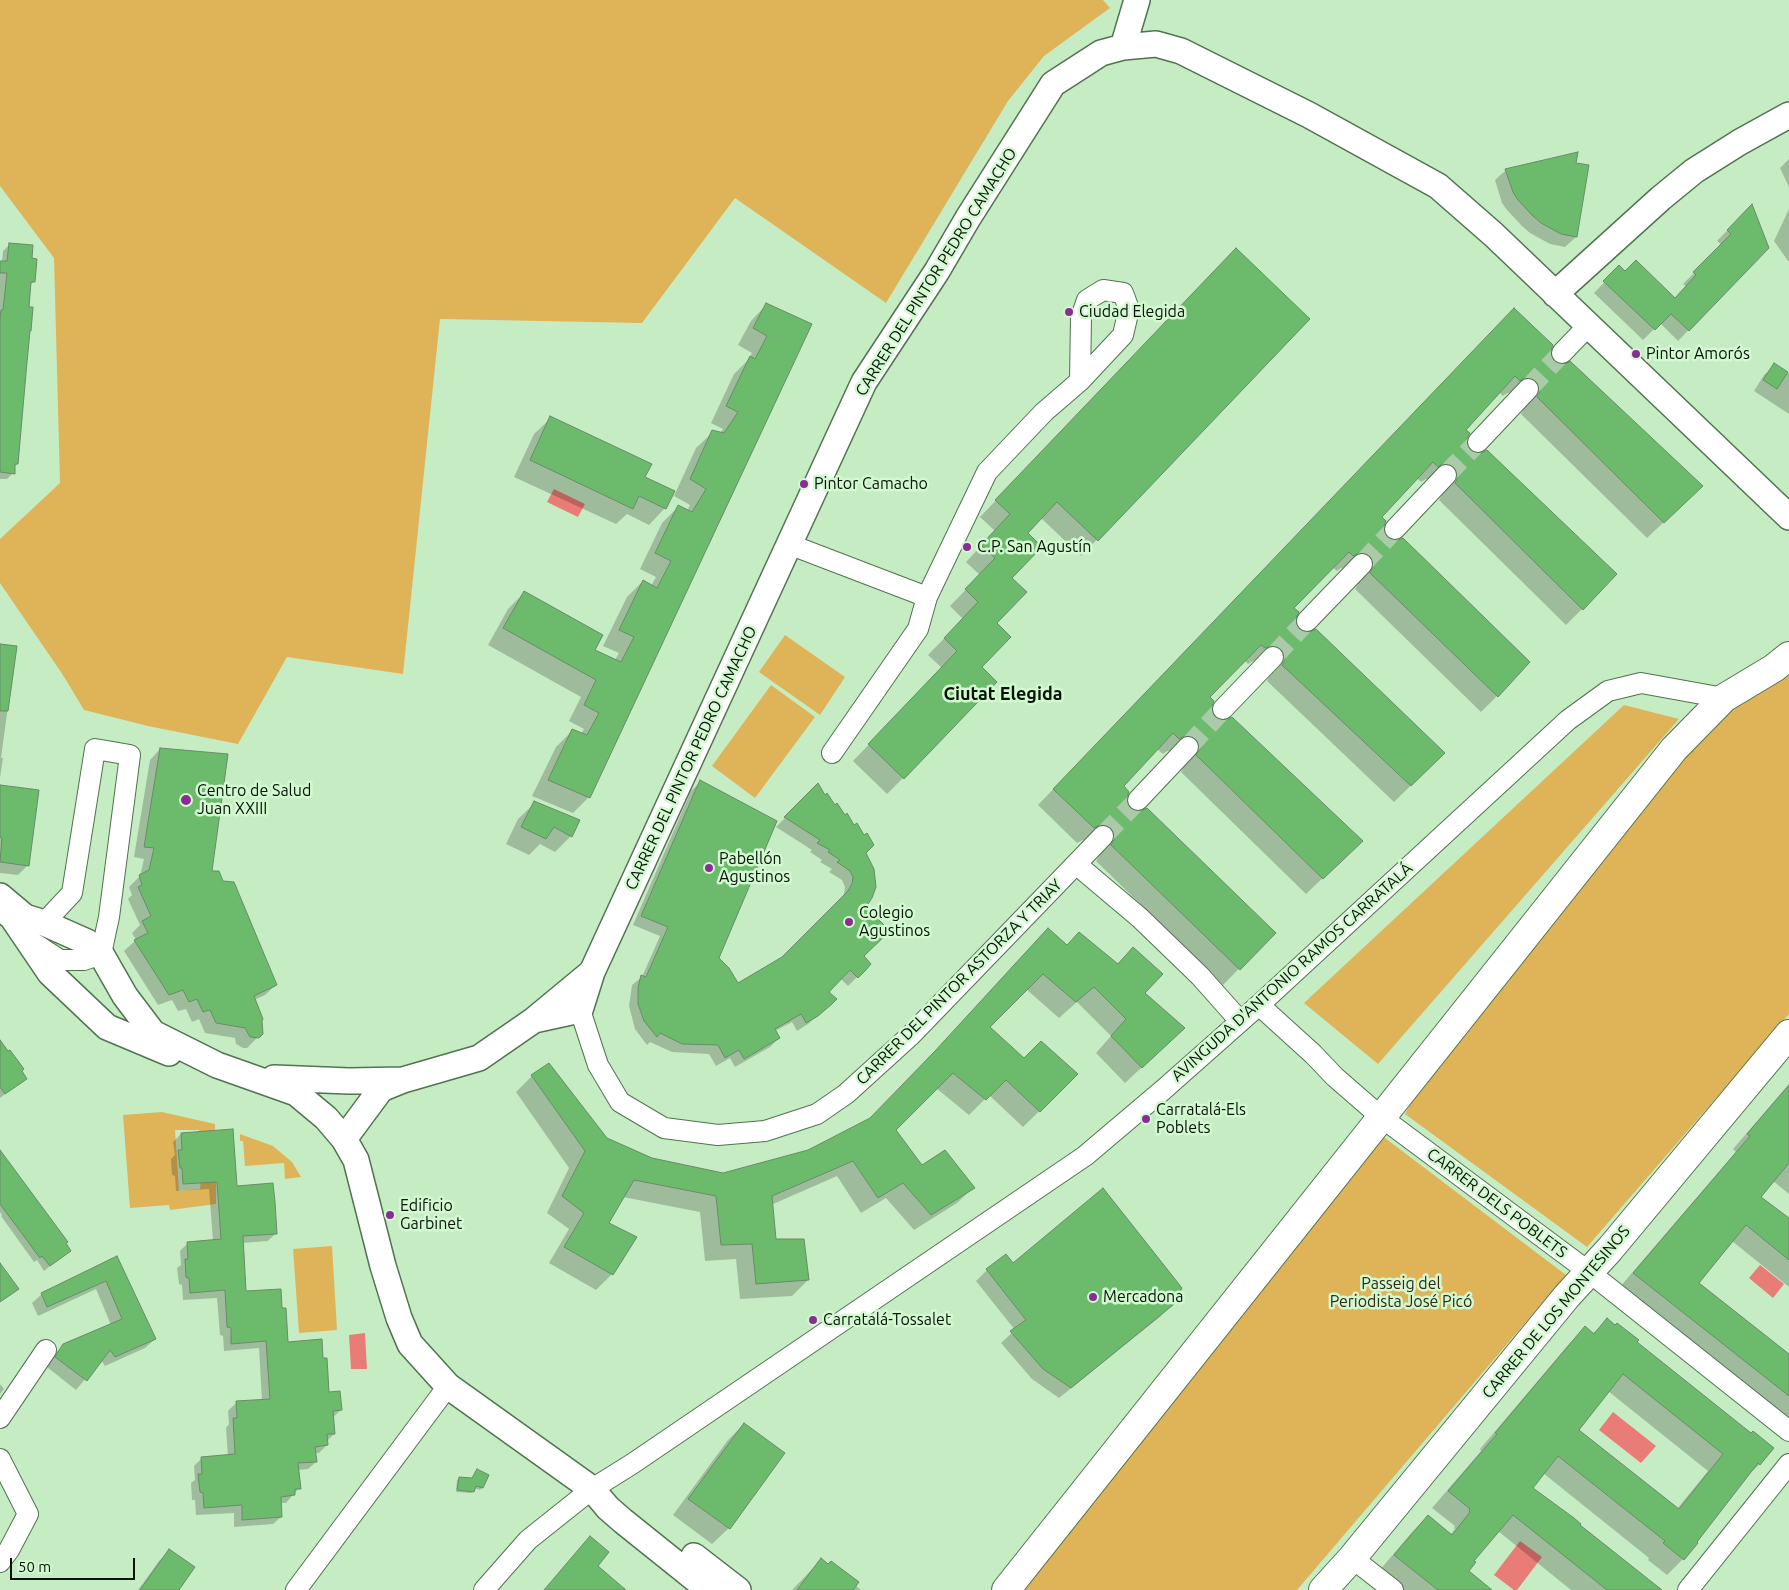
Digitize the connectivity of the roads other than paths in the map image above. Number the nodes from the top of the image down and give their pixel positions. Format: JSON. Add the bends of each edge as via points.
{"nodes":[{"id":1,"x":1137,"y":0,"type":"edge"},
{"id":2,"x":1123,"y":46,"type":"junction"},
{"id":3,"x":1789,"y":115,"type":"edge"},
{"id":4,"x":1555,"y":294,"type":"junction"},
{"id":5,"x":1588,"y":326,"type":"junction"},
{"id":6,"x":1562,"y":354,"type":"tunnel mouth"},
{"id":7,"x":1080,"y":381,"type":"dead end"},
{"id":8,"x":1528,"y":389,"type":"tunnel mouth"},
{"id":9,"x":1478,"y":442,"type":"tunnel mouth"},
{"id":10,"x":1446,"y":475,"type":"tunnel mouth"},
{"id":11,"x":1789,"y":517,"type":"edge"},
{"id":12,"x":1395,"y":530,"type":"tunnel mouth"},
{"id":13,"x":791,"y":545,"type":"junction"},
{"id":14,"x":1362,"y":564,"type":"tunnel mouth"},
{"id":15,"x":927,"y":597,"type":"junction"},
{"id":16,"x":1308,"y":621,"type":"tunnel mouth"},
{"id":17,"x":1789,"y":656,"type":"edge"},
{"id":18,"x":1274,"y":657,"type":"tunnel mouth"},
{"id":19,"x":1724,"y":698,"type":"junction"},
{"id":20,"x":1224,"y":709,"type":"tunnel mouth"},
{"id":21,"x":1188,"y":747,"type":"tunnel mouth"},
{"id":22,"x":832,"y":753,"type":"dead end"},
{"id":23,"x":1138,"y":800,"type":"tunnel mouth"},
{"id":24,"x":1103,"y":836,"type":"tunnel mouth"},
{"id":25,"x":1076,"y":864,"type":"junction"},
{"id":26,"x":0,"y":896,"type":"edge"},
{"id":27,"x":0,"y":908,"type":"edge"},
{"id":28,"x":36,"y":930,"type":"junction"},
{"id":29,"x":101,"y":954,"type":"junction"},
{"id":30,"x":592,"y":972,"type":"junction"},
{"id":31,"x":1259,"y":1005,"type":"junction"},
{"id":32,"x":580,"y":1010,"type":"junction"},
{"id":33,"x":534,"y":1020,"type":"junction"},
{"id":34,"x":1240,"y":1021,"type":"junction"},
{"id":35,"x":1789,"y":1034,"type":"edge"},
{"id":36,"x":217,"y":1065,"type":"junction"},
{"id":37,"x":403,"y":1080,"type":"junction"},
{"id":38,"x":1381,"y":1117,"type":"junction"},
{"id":39,"x":344,"y":1140,"type":"junction"},
{"id":40,"x":1589,"y":1272,"type":"junction"},
{"id":41,"x":46,"y":1350,"type":"dead end"},
{"id":42,"x":448,"y":1386,"type":"junction"},
{"id":43,"x":0,"y":1418,"type":"edge"},
{"id":44,"x":1789,"y":1431,"type":"edge"},
{"id":45,"x":0,"y":1459,"type":"edge"},
{"id":46,"x":1789,"y":1464,"type":"edge"},
{"id":47,"x":592,"y":1489,"type":"junction"},
{"id":48,"x":1352,"y":1558,"type":"junction"},
{"id":49,"x":0,"y":1562,"type":"edge"},
{"id":50,"x":296,"y":1590,"type":"edge"},
{"id":51,"x":484,"y":1590,"type":"edge"},
{"id":52,"x":709,"y":1590,"type":"edge"},
{"id":53,"x":738,"y":1590,"type":"edge"},
{"id":54,"x":1006,"y":1590,"type":"edge"},
{"id":55,"x":1323,"y":1590,"type":"edge"},
{"id":56,"x":1393,"y":1590,"type":"edge"},
{"id":57,"x":1688,"y":1590,"type":"edge"}],
"edges":[{"from":1,"to":2,"type":"street"},
{"from":2,"to":4,"type":"street","name":"CARRER DEL PINTOR PEDRO CAMACHO","via":[[1156,44],[1181,51],[1309,115],[1438,186]]},
{"from":2,"to":13,"type":"street","name":"CARRER DEL PINTOR PEDRO CAMACHO","via":[[1102,53],[1053,84],[864,382]]},
{"from":3,"to":4,"type":"street","via":[[1694,171]]},
{"from":4,"to":5,"type":"street","name":"CARRER DEL PINTOR PEDRO CAMACHO"},
{"from":5,"to":6,"type":"street"},
{"from":5,"to":11,"type":"street","name":"CARRER DEL PINTOR PEDRO CAMACHO"},
{"from":7,"to":15,"type":"street","via":[[1044,412],[987,472]]},
{"from":8,"to":9,"type":"street"},
{"from":10,"to":12,"type":"street"},
{"from":13,"to":15,"type":"street"},
{"from":13,"to":30,"type":"street","name":"CARRER DEL PINTOR PEDRO CAMACHO"},
{"from":14,"to":16,"type":"street"},
{"from":15,"to":22,"type":"street","via":[[918,629]]},
{"from":17,"to":19,"type":"main road"},
{"from":18,"to":20,"type":"street"},
{"from":19,"to":31,"type":"street","name":"AVINGUDA D'ANTONIO RAMOS CARRATALÁ","via":[[1641,683],[1608,691],[1568,720]]},
{"from":19,"to":38,"type":"main road","via":[[1674,749]]},
{"from":21,"to":23,"type":"street"},
{"from":24,"to":25,"type":"street"},
{"from":25,"to":32,"type":"street","name":"CARRER DEL PINTOR ASTORZA Y TRIAY","via":[[912,1035],[846,1094],[817,1114],[765,1131],[718,1135],[664,1128],[620,1102],[598,1065]]},
{"from":25,"to":34,"type":"street","name":"CARRER DEL PINTOR ASTORZA Y TRIAY","via":[[1140,918],[1200,976]]},
{"from":26,"to":28,"type":"street"},
{"from":27,"to":28,"type":"street"},
{"from":28,"to":29,"type":"street","via":[[88,942]]},
{"from":28,"to":29,"type":"street","via":[[72,893],[95,749],[130,755]]},
{"from":28,"to":36,"type":"street","via":[[50,973],[107,1027],[187,1060]]},
{"from":29,"to":36,"type":"street","via":[[125,996],[153,1032]]},
{"from":30,"to":32,"type":"street"},
{"from":30,"to":33,"type":"street"},
{"from":31,"to":34,"type":"street","name":"AVINGUDA D'ANTONIO RAMOS CARRATALÁ"},
{"from":31,"to":38,"type":"street","name":"CARRER DELS POBLETS"},
{"from":32,"to":33,"type":"street"},
{"from":33,"to":37,"type":"street","via":[[479,1058]]},
{"from":34,"to":47,"type":"street","name":"AVINGUDA D'ANTONIO RAMOS CARRATALÁ","via":[[1085,1156]]},
{"from":35,"to":40,"type":"main road","name":"CARRER DE LOS MONTESINOS"},
{"from":36,"to":37,"type":"street","via":[[274,1078]]},
{"from":36,"to":39,"type":"street","via":[[296,1093],[326,1118]]},
{"from":37,"to":39,"type":"street","via":[[381,1089]]},
{"from":38,"to":40,"type":"street","name":"CARRER DELS POBLETS"},
{"from":38,"to":54,"type":"main road"},
{"from":39,"to":42,"type":"street","via":[[356,1160],[383,1266],[406,1336]]},
{"from":40,"to":44,"type":"street","name":"CARRER DELS POBLETS"},
{"from":40,"to":48,"type":"main road","name":"CARRER DE LOS MONTESINOS"},
{"from":41,"to":43,"type":"street"},
{"from":42,"to":47,"type":"street"},
{"from":42,"to":50,"type":"street"},
{"from":45,"to":49,"type":"street","via":[[28,1514]]},
{"from":46,"to":57,"type":"street"},
{"from":47,"to":51,"type":"street","name":"AVINGUDA D'ANTONIO RAMOS CARRATALÁ","via":[[528,1540]]},
{"from":47,"to":52,"type":"street","via":[[623,1521]]},
{"from":47,"to":53,"type":"street","via":[[614,1496]]},
{"from":48,"to":55,"type":"main road","name":"CARRER DE LOS MONTESINOS"},
{"from":48,"to":56,"type":"street"}]}
